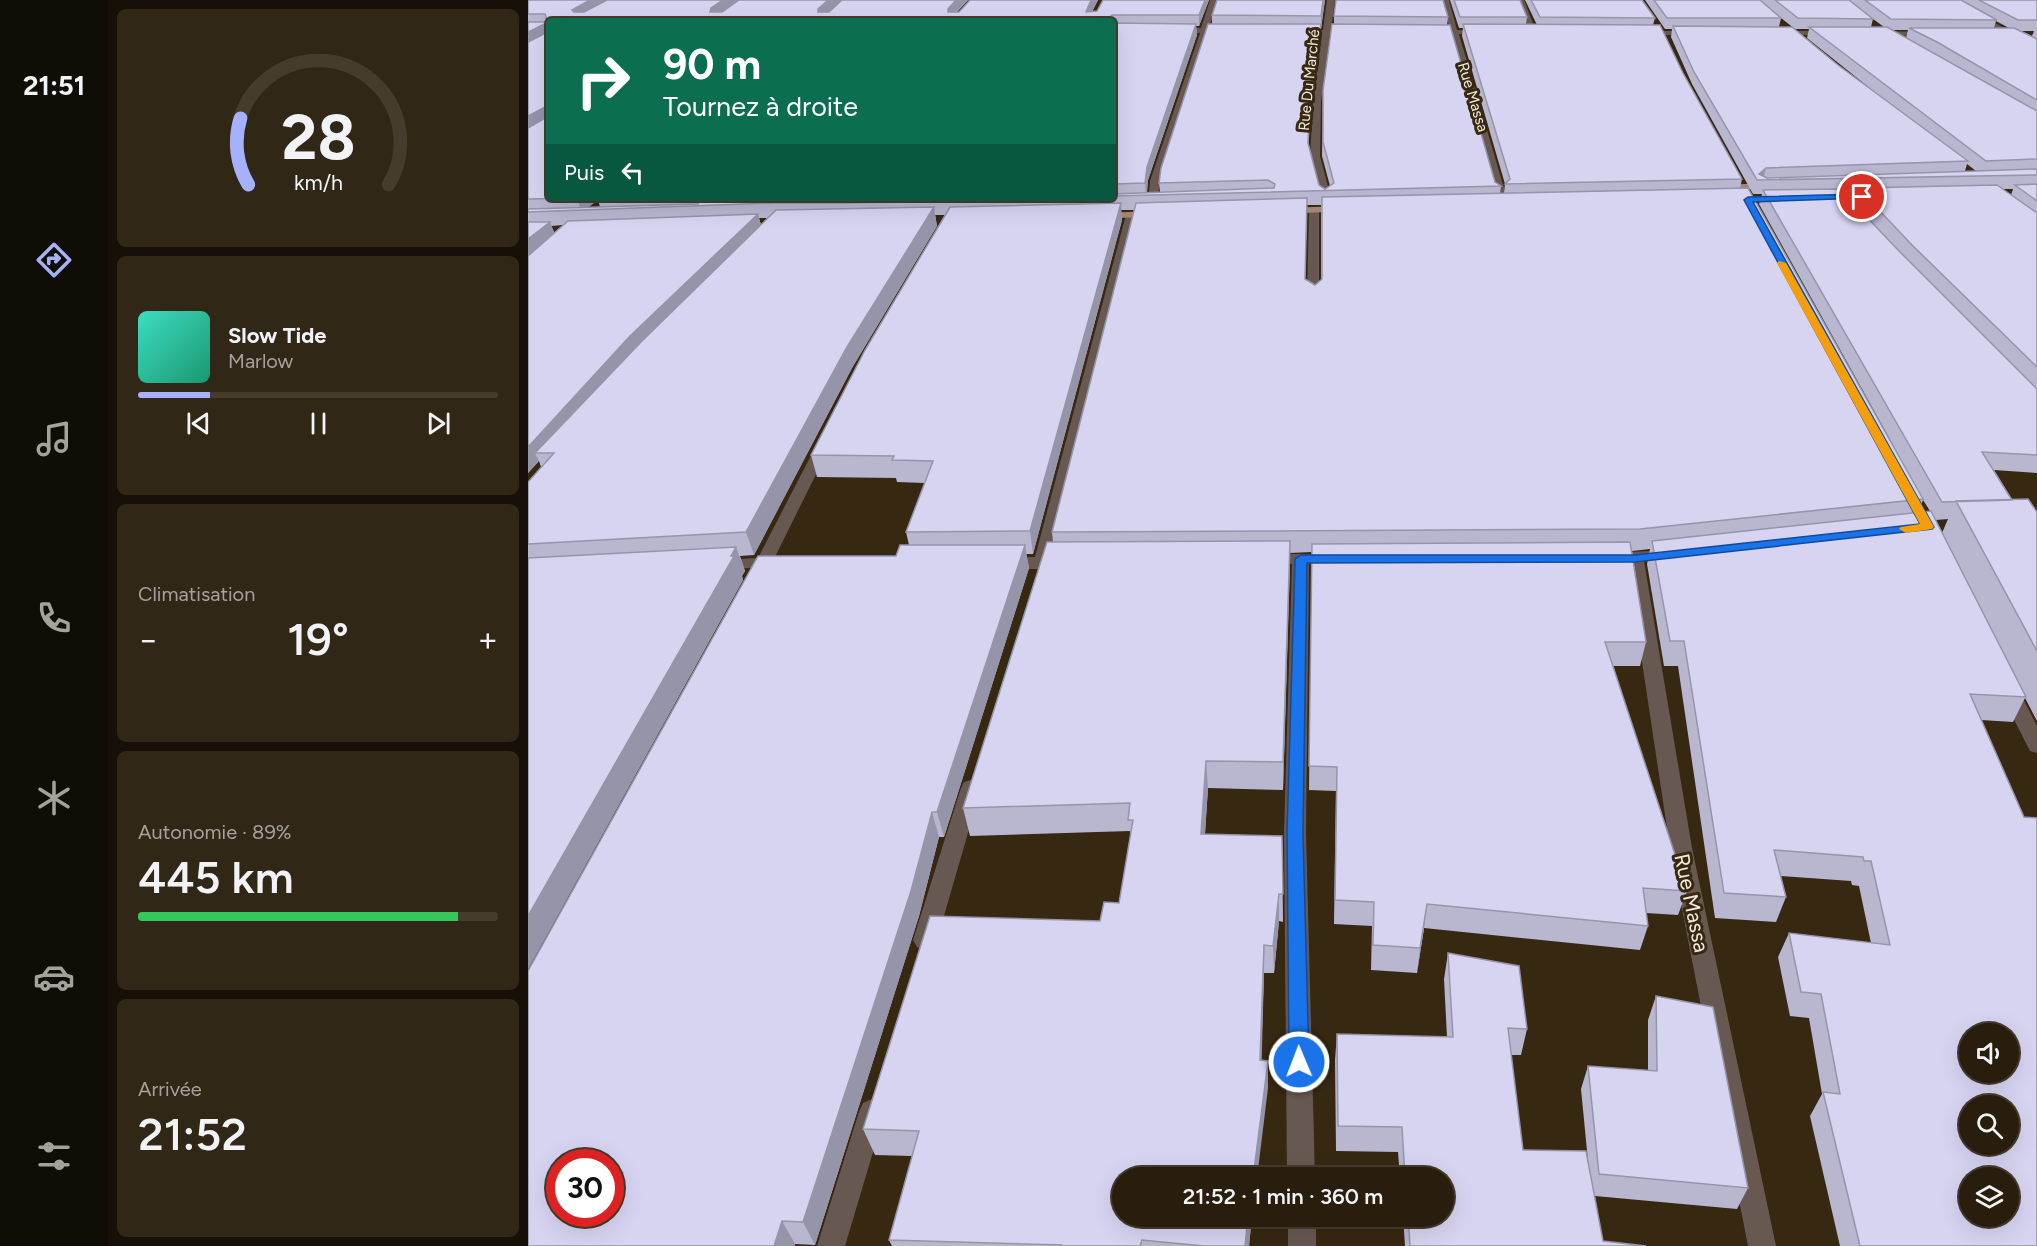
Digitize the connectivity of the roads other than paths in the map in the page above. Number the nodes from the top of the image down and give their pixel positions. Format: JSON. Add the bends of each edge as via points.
{"nodes":[{"id":1,"x":1214,"y":0,"type":"edge"},
{"id":2,"x":1331,"y":0,"type":"edge"},
{"id":3,"x":1445,"y":0,"type":"edge"},
{"id":4,"x":1520,"y":0,"type":"edge"},
{"id":5,"x":1946,"y":0,"type":"edge"},
{"id":6,"x":1777,"y":20,"type":"edge"},
{"id":7,"x":1868,"y":20,"type":"edge"},
{"id":8,"x":1659,"y":29,"type":"junction"},
{"id":9,"x":1160,"y":30,"type":"edge"},
{"id":10,"x":1206,"y":30,"type":"junction"},
{"id":11,"x":1239,"y":31,"type":"edge"},
{"id":12,"x":1284,"y":32,"type":"edge"},
{"id":13,"x":1328,"y":32,"type":"junction"},
{"id":14,"x":1363,"y":32,"type":"edge"},
{"id":15,"x":1420,"y":32,"type":"edge"},
{"id":16,"x":1455,"y":32,"type":"junction"},
{"id":17,"x":1500,"y":32,"type":"edge"},
{"id":18,"x":1522,"y":32,"type":"edge"},
{"id":19,"x":1533,"y":32,"type":"junction"},
{"id":20,"x":1545,"y":32,"type":"edge"},
{"id":21,"x":1627,"y":33,"type":"edge"},
{"id":22,"x":1710,"y":33,"type":"edge"},
{"id":23,"x":1770,"y":33,"type":"edge"},
{"id":24,"x":1794,"y":33,"type":"junction"},
{"id":25,"x":1839,"y":33,"type":"edge"},
{"id":26,"x":1862,"y":33,"type":"edge"},
{"id":27,"x":1885,"y":34,"type":"junction"},
{"id":28,"x":1942,"y":34,"type":"edge"},
{"id":29,"x":1987,"y":34,"type":"edge"},
{"id":30,"x":2010,"y":34,"type":"junction"},
{"id":31,"x":2028,"y":35,"type":"edge"},
{"id":32,"x":1903,"y":43,"type":"edge"},
{"id":33,"x":1667,"y":44,"type":"edge"},
{"id":34,"x":1809,"y":46,"type":"edge"},
{"id":35,"x":2037,"y":48,"type":"edge"},
{"id":36,"x":1741,"y":183,"type":"junction"},
{"id":37,"x":1790,"y":186,"type":"edge"},
{"id":38,"x":1709,"y":188,"type":"edge"},
{"id":39,"x":1326,"y":198,"type":"junction"},
{"id":40,"x":1349,"y":198,"type":"edge"},
{"id":41,"x":1303,"y":199,"type":"edge"},
{"id":42,"x":1500,"y":199,"type":"edge"},
{"id":43,"x":1748,"y":200,"type":"edge"},
{"id":44,"x":1158,"y":201,"type":"joint"},
{"id":45,"x":1136,"y":208,"type":"junction"},
{"id":46,"x":1359,"y":208,"type":"edge"},
{"id":47,"x":1314,"y":210,"type":"junction"},
{"id":48,"x":1268,"y":212,"type":"edge"},
{"id":49,"x":1166,"y":214,"type":"edge"},
{"id":50,"x":1087,"y":216,"type":"edge"},
{"id":51,"x":1313,"y":298,"type":"edge"},
{"id":52,"x":831,"y":430,"type":"edge"},
{"id":53,"x":1682,"y":553,"type":"edge"},
{"id":54,"x":1587,"y":558,"type":"edge"},
{"id":55,"x":1635,"y":558,"type":"junction"},
{"id":56,"x":1301,"y":559,"type":"junction"},
{"id":57,"x":1349,"y":559,"type":"edge"},
{"id":58,"x":1254,"y":560,"type":"edge"},
{"id":59,"x":764,"y":562,"type":"junction"},
{"id":60,"x":799,"y":562,"type":"edge"},
{"id":61,"x":984,"y":562,"type":"edge"},
{"id":62,"x":1042,"y":562,"type":"junction"},
{"id":63,"x":1078,"y":562,"type":"edge"},
{"id":64,"x":705,"y":565,"type":"edge"},
{"id":65,"x":753,"y":583,"type":"edge"},
{"id":66,"x":1035,"y":584,"type":"edge"},
{"id":67,"x":2001,"y":673,"type":"edge"},
{"id":68,"x":2037,"y":746,"type":"edge"},
{"id":69,"x":977,"y":772,"type":"edge"},
{"id":70,"x":918,"y":963,"type":"edge"},
{"id":71,"x":876,"y":1099,"type":"edge"},
{"id":72,"x":1301,"y":1167,"type":"edge"},
{"id":73,"x":1302,"y":1227,"type":"edge"},
{"id":74,"x":831,"y":1246,"type":"edge"},
{"id":75,"x":1302,"y":1246,"type":"edge"},
{"id":76,"x":1762,"y":1246,"type":"edge"}],
"edges":[{"from":1,"to":10,"type":"street"},
{"from":2,"to":13,"type":"street","name":"Rue Du Marché"},
{"from":3,"to":16,"type":"street","name":"Rue Massa"},
{"from":4,"to":19,"type":"street"},
{"from":5,"to":30,"type":"street"},
{"from":6,"to":24,"type":"street"},
{"from":7,"to":27,"type":"street"},
{"from":8,"to":21,"type":"street"},
{"from":8,"to":22,"type":"street"},
{"from":8,"to":33,"type":"street"},
{"from":9,"to":10,"type":"street"},
{"from":10,"to":11,"type":"street"},
{"from":10,"to":44,"type":"street","via":[[1155,181]]},
{"from":12,"to":13,"type":"street"},
{"from":13,"to":14,"type":"street"},
{"from":13,"to":39,"type":"street","name":"Rue Du Marché","via":[[1317,102],[1316,156]]},
{"from":15,"to":16,"type":"street"},
{"from":16,"to":17,"type":"street"},
{"from":16,"to":42,"type":"street","name":"Rue Massa"},
{"from":18,"to":19,"type":"street"},
{"from":19,"to":20,"type":"street"},
{"from":23,"to":24,"type":"street"},
{"from":24,"to":25,"type":"street"},
{"from":24,"to":34,"type":"street"},
{"from":26,"to":27,"type":"street"},
{"from":27,"to":28,"type":"street"},
{"from":27,"to":32,"type":"street"},
{"from":29,"to":30,"type":"street"},
{"from":30,"to":31,"type":"street"},
{"from":30,"to":35,"type":"street"},
{"from":36,"to":37,"type":"main road"},
{"from":36,"to":38,"type":"main road"},
{"from":36,"to":43,"type":"street"},
{"from":39,"to":40,"type":"main road"},
{"from":39,"to":41,"type":"main road"},
{"from":44,"to":45,"type":"main road"},
{"from":45,"to":49,"type":"main road"},
{"from":45,"to":50,"type":"main road"},
{"from":45,"to":62,"type":"street"},
{"from":46,"to":47,"type":"main road"},
{"from":47,"to":48,"type":"main road"},
{"from":47,"to":51,"type":"street"},
{"from":52,"to":59,"type":"street"},
{"from":53,"to":55,"type":"street"},
{"from":54,"to":55,"type":"street"},
{"from":55,"to":76,"type":"street","name":"Rue Massa","via":[[1680,848]]},
{"from":56,"to":57,"type":"street"},
{"from":56,"to":58,"type":"street"},
{"from":56,"to":72,"type":"street","via":[[1295,832]]},
{"from":59,"to":60,"type":"street"},
{"from":59,"to":64,"type":"street"},
{"from":59,"to":65,"type":"street"},
{"from":61,"to":62,"type":"street"},
{"from":62,"to":63,"type":"street"},
{"from":62,"to":66,"type":"street"},
{"from":67,"to":68,"type":"street"},
{"from":69,"to":70,"type":"street"},
{"from":71,"to":74,"type":"street"},
{"from":73,"to":75,"type":"street"}]}
